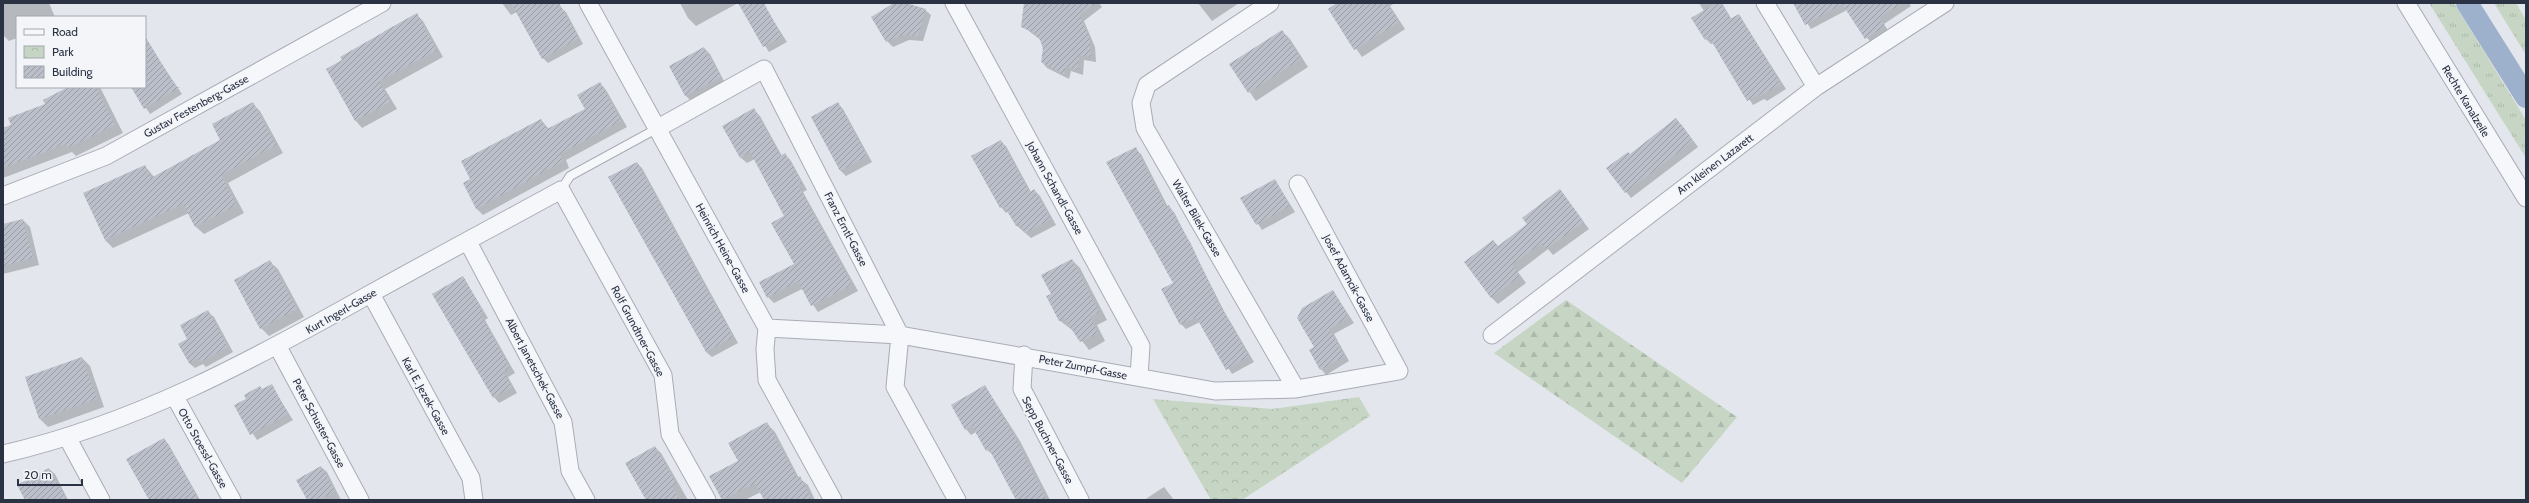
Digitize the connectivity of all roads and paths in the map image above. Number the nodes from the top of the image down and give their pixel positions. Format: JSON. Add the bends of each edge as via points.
{"nodes":[{"id":1,"x":382,"y":3,"type":"edge"},
{"id":2,"x":588,"y":3,"type":"edge"},
{"id":3,"x":954,"y":3,"type":"edge"},
{"id":4,"x":1270,"y":3,"type":"edge"},
{"id":5,"x":1765,"y":3,"type":"edge"},
{"id":6,"x":1945,"y":3,"type":"edge"},
{"id":7,"x":2406,"y":3,"type":"edge"},
{"id":8,"x":1816,"y":87,"type":"junction"},
{"id":9,"x":658,"y":128,"type":"junction"},
{"id":10,"x":1298,"y":184,"type":"dead end"},
{"id":11,"x":561,"y":190,"type":"junction"},
{"id":12,"x":3,"y":196,"type":"edge"},
{"id":13,"x":2526,"y":198,"type":"edge"},
{"id":14,"x":468,"y":242,"type":"junction"},
{"id":15,"x":371,"y":294,"type":"junction"},
{"id":16,"x":767,"y":328,"type":"junction"},
{"id":17,"x":1492,"y":334,"type":"dead end"},
{"id":18,"x":900,"y":335,"type":"junction"},
{"id":19,"x":278,"y":347,"type":"junction"},
{"id":20,"x":1024,"y":355,"type":"junction"},
{"id":21,"x":1399,"y":371,"type":"joint"},
{"id":22,"x":1139,"y":377,"type":"junction"},
{"id":23,"x":1296,"y":389,"type":"junction"},
{"id":24,"x":175,"y":397,"type":"junction"},
{"id":25,"x":67,"y":437,"type":"junction"},
{"id":26,"x":3,"y":454,"type":"edge"},
{"id":27,"x":101,"y":500,"type":"edge"},
{"id":28,"x":232,"y":500,"type":"edge"},
{"id":29,"x":360,"y":500,"type":"edge"},
{"id":30,"x":474,"y":500,"type":"edge"},
{"id":31,"x":586,"y":500,"type":"edge"},
{"id":32,"x":707,"y":500,"type":"edge"},
{"id":33,"x":833,"y":500,"type":"edge"},
{"id":34,"x":958,"y":500,"type":"edge"},
{"id":35,"x":1080,"y":500,"type":"edge"}],
"edges":[{"from":1,"to":12,"type":"street","name":"Gustav Festenberg-Gasse","via":[[106,156]]},
{"from":2,"to":9,"type":"street","name":"Heinrich Heine-Gasse"},
{"from":3,"to":22,"type":"street","name":"Johann Schandl-Gasse","via":[[1141,346]]},
{"from":4,"to":23,"type":"street","name":"Walter Bilek-Gasse","via":[[1147,85],[1141,104],[1145,128]]},
{"from":5,"to":8,"type":"street"},
{"from":6,"to":8,"type":"street","name":"Am kleinen Lazarett"},
{"from":7,"to":13,"type":"street","name":"Rechte Kanalzeile"},
{"from":8,"to":17,"type":"street","name":"Am kleinen Lazarett"},
{"from":9,"to":11,"type":"lane","name":"Kurt Ingerl-Gasse","via":[[570,176]]},
{"from":9,"to":16,"type":"street","name":"Heinrich Heine-Gasse"},
{"from":9,"to":18,"type":"street","name":"Franz Erntl-Gasse","via":[[764,69]]},
{"from":10,"to":21,"type":"street","name":"Josef Adamcik-Gasse"},
{"from":11,"to":14,"type":"street","name":"Kurt Ingerl-Gasse"},
{"from":11,"to":32,"type":"street","name":"Rolf Grundtner-Gasse","via":[[663,375],[670,434]]},
{"from":14,"to":15,"type":"street","name":"Kurt Ingerl-Gasse"},
{"from":14,"to":31,"type":"street","name":"Albert Janetschek-Gasse","via":[[563,422],[570,471]]},
{"from":15,"to":19,"type":"street","name":"Kurt Ingerl-Gasse"},
{"from":15,"to":30,"type":"street","name":"Karl E. Jezek-Gasse","via":[[471,478]]},
{"from":16,"to":18,"type":"street","name":"Peter Zumpf-Gasse"},
{"from":16,"to":33,"type":"street","via":[[767,380]]},
{"from":18,"to":20,"type":"street","name":"Peter Zumpf-Gasse"},
{"from":18,"to":34,"type":"street","via":[[895,387]]},
{"from":19,"to":24,"type":"street","name":"Kurt Ingerl-Gasse"},
{"from":19,"to":29,"type":"street","name":"Peter Schuster-Gasse"},
{"from":20,"to":22,"type":"street","name":"Peter Zumpf-Gasse"},
{"from":20,"to":35,"type":"street","name":"Sepp Buchner-Gasse","via":[[1022,389]]},
{"from":21,"to":23,"type":"street","name":"Peter Zumpf-Gasse"},
{"from":22,"to":23,"type":"street","name":"Peter Zumpf-Gasse","via":[[1215,391]]},
{"from":24,"to":25,"type":"street","name":"Kurt Ingerl-Gasse"},
{"from":24,"to":28,"type":"street","name":"Otto Stoessl-Gasse"},
{"from":25,"to":26,"type":"street","name":"Kurt Ingerl-Gasse"},
{"from":25,"to":27,"type":"street"}]}
